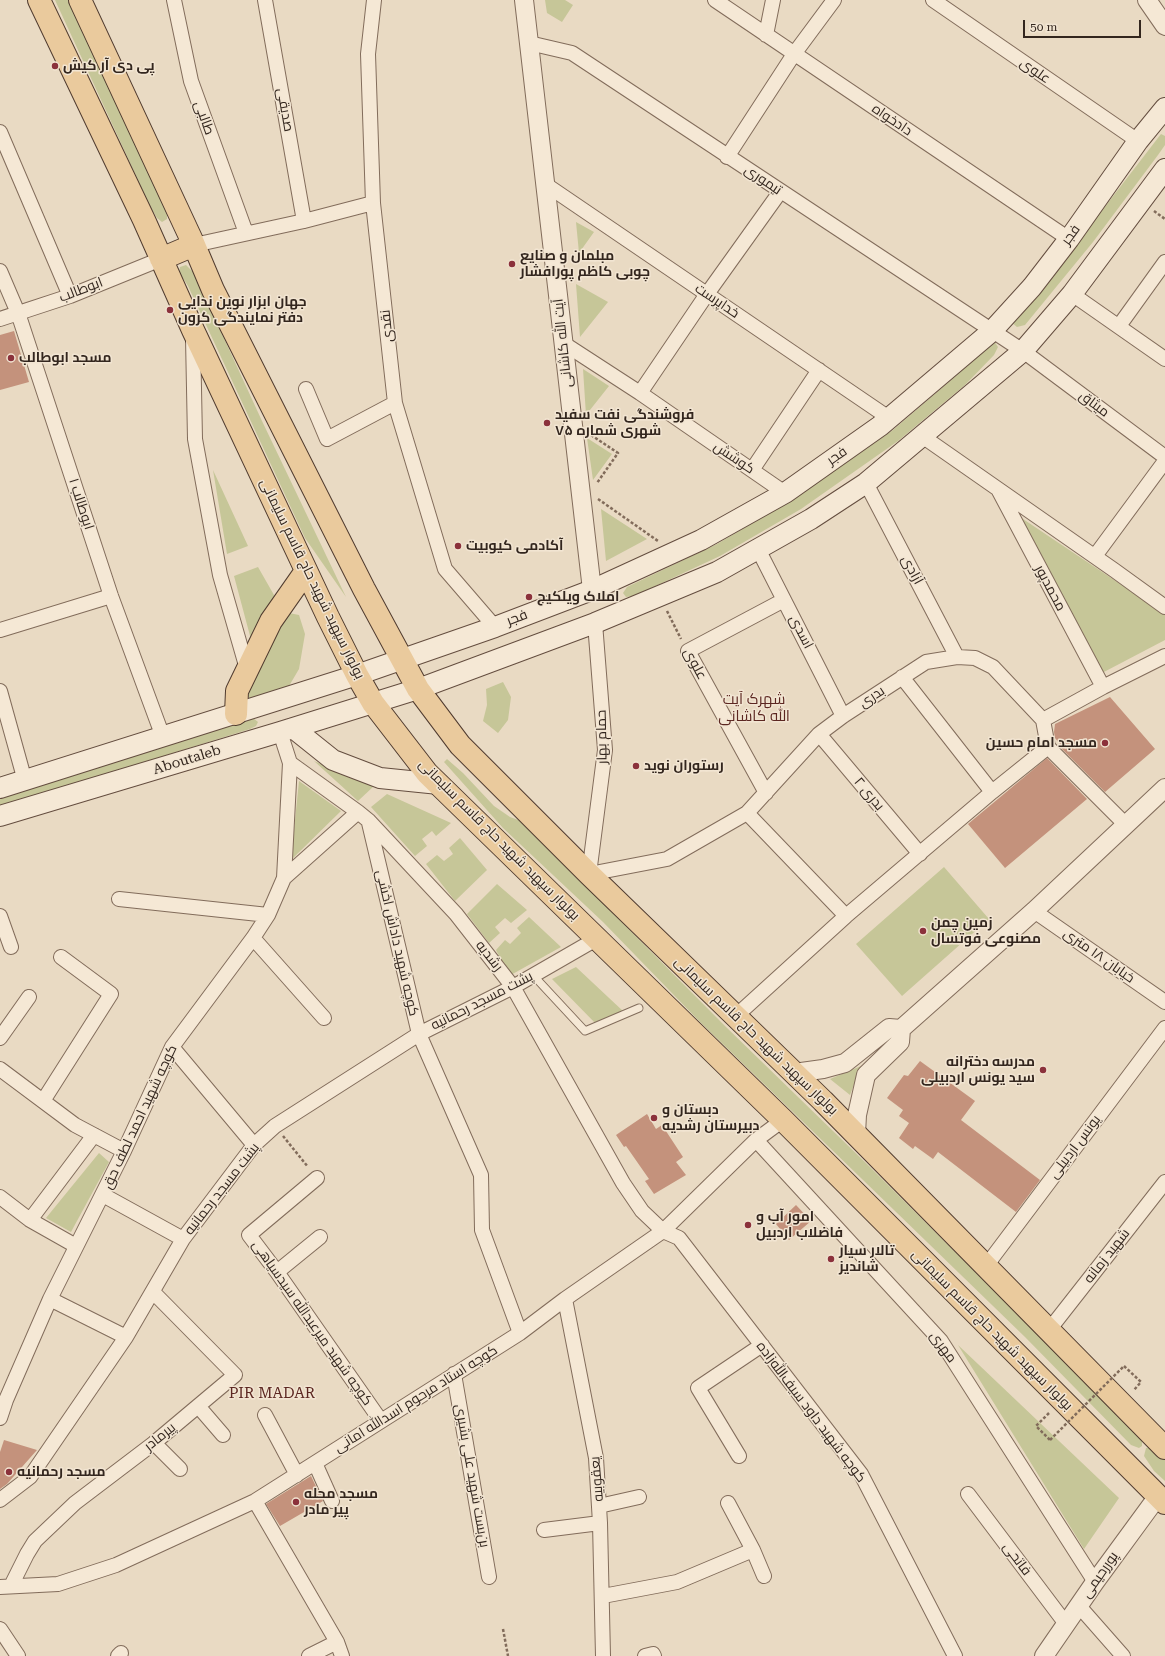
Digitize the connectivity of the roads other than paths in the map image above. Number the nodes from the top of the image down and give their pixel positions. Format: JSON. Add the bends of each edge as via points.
{"nodes":[{"id":1,"x":39,"y":0,"type":"edge"},
{"id":2,"x":80,"y":0,"type":"edge"},
{"id":3,"x":174,"y":0,"type":"edge"},
{"id":4,"x":265,"y":0,"type":"edge"},
{"id":5,"x":374,"y":0,"type":"edge"},
{"id":6,"x":524,"y":0,"type":"edge"},
{"id":7,"x":715,"y":0,"type":"edge"},
{"id":8,"x":773,"y":0,"type":"edge"},
{"id":9,"x":834,"y":0,"type":"edge"},
{"id":10,"x":933,"y":0,"type":"edge"},
{"id":11,"x":1147,"y":0,"type":"edge"},
{"id":12,"x":1165,"y":26,"type":"edge"},
{"id":13,"x":766,"y":35,"type":"junction"},
{"id":14,"x":529,"y":43,"type":"junction"},
{"id":15,"x":794,"y":54,"type":"junction"},
{"id":16,"x":1165,"y":108,"type":"edge"},
{"id":17,"x":0,"y":132,"type":"edge"},
{"id":18,"x":1138,"y":141,"type":"junction"},
{"id":19,"x":727,"y":157,"type":"junction"},
{"id":20,"x":1165,"y":169,"type":"edge"},
{"id":21,"x":545,"y":184,"type":"junction"},
{"id":22,"x":780,"y":192,"type":"junction"},
{"id":23,"x":373,"y":203,"type":"junction"},
{"id":24,"x":304,"y":221,"type":"junction"},
{"id":25,"x":246,"y":233,"type":"junction"},
{"id":26,"x":1069,"y":240,"type":"junction"},
{"id":27,"x":194,"y":245,"type":"junction"},
{"id":28,"x":161,"y":259,"type":"junction"},
{"id":29,"x":1165,"y":262,"type":"edge"},
{"id":30,"x":0,"y":271,"type":"edge"},
{"id":31,"x":707,"y":294,"type":"junction"},
{"id":32,"x":1072,"y":294,"type":"junction"},
{"id":33,"x":70,"y":296,"type":"junction"},
{"id":34,"x":18,"y":313,"type":"junction"},
{"id":35,"x":0,"y":319,"type":"edge"},
{"id":36,"x":1119,"y":326,"type":"junction"},
{"id":37,"x":193,"y":330,"type":"junction"},
{"id":38,"x":992,"y":331,"type":"junction"},
{"id":39,"x":563,"y":343,"type":"junction"},
{"id":40,"x":1023,"y":351,"type":"junction"},
{"id":41,"x":1165,"y":358,"type":"edge"},
{"id":42,"x":819,"y":370,"type":"junction"},
{"id":43,"x":306,"y":389,"type":"dead end"},
{"id":44,"x":640,"y":393,"type":"junction"},
{"id":45,"x":395,"y":403,"type":"junction"},
{"id":46,"x":889,"y":418,"type":"junction"},
{"id":47,"x":922,"y":436,"type":"junction"},
{"id":48,"x":1165,"y":457,"type":"edge"},
{"id":49,"x":1165,"y":461,"type":"edge"},
{"id":50,"x":752,"y":470,"type":"junction"},
{"id":51,"x":866,"y":483,"type":"junction"},
{"id":52,"x":997,"y":488,"type":"junction"},
{"id":53,"x":785,"y":493,"type":"junction"},
{"id":54,"x":758,"y":549,"type":"junction"},
{"id":55,"x":1095,"y":556,"type":"junction"},
{"id":56,"x":306,"y":571,"type":"junction"},
{"id":57,"x":592,"y":590,"type":"junction"},
{"id":58,"x":111,"y":596,"type":"junction"},
{"id":59,"x":784,"y":600,"type":"junction"},
{"id":60,"x":1165,"y":607,"type":"edge"},
{"id":61,"x":595,"y":623,"type":"junction"},
{"id":62,"x":495,"y":627,"type":"junction"},
{"id":63,"x":0,"y":630,"type":"edge"},
{"id":64,"x":1165,"y":656,"type":"edge"},
{"id":65,"x":957,"y":657,"type":"junction"},
{"id":66,"x":402,"y":659,"type":"junction"},
{"id":67,"x":247,"y":669,"type":"junction"},
{"id":68,"x":357,"y":675,"type":"junction"},
{"id":69,"x":902,"y":677,"type":"junction"},
{"id":70,"x":1103,"y":687,"type":"junction"},
{"id":71,"x":418,"y":689,"type":"junction"},
{"id":72,"x":0,"y":690,"type":"edge"},
{"id":73,"x":373,"y":703,"type":"junction"},
{"id":74,"x":236,"y":714,"type":"junction"},
{"id":75,"x":843,"y":716,"type":"junction"},
{"id":76,"x":1043,"y":720,"type":"junction"},
{"id":77,"x":286,"y":730,"type":"junction"},
{"id":78,"x":819,"y":734,"type":"junction"},
{"id":79,"x":163,"y":737,"type":"junction"},
{"id":80,"x":1048,"y":747,"type":"junction"},
{"id":81,"x":290,"y":763,"type":"junction"},
{"id":82,"x":25,"y":781,"type":"junction"},
{"id":83,"x":439,"y":784,"type":"junction"},
{"id":84,"x":0,"y":788,"type":"edge"},
{"id":85,"x":1165,"y":788,"type":"edge"},
{"id":86,"x":992,"y":792,"type":"junction"},
{"id":87,"x":766,"y":793,"type":"junction"},
{"id":88,"x":358,"y":812,"type":"junction"},
{"id":89,"x":747,"y":813,"type":"junction"},
{"id":90,"x":0,"y":816,"type":"edge"},
{"id":91,"x":369,"y":822,"type":"junction"},
{"id":92,"x":1126,"y":825,"type":"junction"},
{"id":93,"x":920,"y":854,"type":"junction"},
{"id":94,"x":589,"y":874,"type":"junction"},
{"id":95,"x":284,"y":878,"type":"junction"},
{"id":96,"x":119,"y":899,"type":"dead end"},
{"id":97,"x":1034,"y":911,"type":"junction"},
{"id":98,"x":268,"y":915,"type":"junction"},
{"id":99,"x":0,"y":916,"type":"edge"},
{"id":100,"x":846,"y":916,"type":"junction"},
{"id":101,"x":253,"y":938,"type":"junction"},
{"id":102,"x":598,"y":938,"type":"junction"},
{"id":103,"x":11,"y":947,"type":"dead end"},
{"id":104,"x":61,"y":957,"type":"dead end"},
{"id":105,"x":533,"y":975,"type":"junction"},
{"id":106,"x":513,"y":987,"type":"junction"},
{"id":107,"x":29,"y":997,"type":"dead end"},
{"id":108,"x":1165,"y":1002,"type":"edge"},
{"id":109,"x":639,"y":1008,"type":"dead end"},
{"id":110,"x":736,"y":1016,"type":"junction"},
{"id":111,"x":324,"y":1018,"type":"dead end"},
{"id":112,"x":1165,"y":1028,"type":"edge"},
{"id":113,"x":901,"y":1029,"type":"junction"},
{"id":114,"x":419,"y":1034,"type":"junction"},
{"id":115,"x":0,"y":1038,"type":"edge"},
{"id":116,"x":172,"y":1047,"type":"junction"},
{"id":117,"x":0,"y":1069,"type":"edge"},
{"id":118,"x":794,"y":1073,"type":"junction"},
{"id":119,"x":42,"y":1101,"type":"junction"},
{"id":120,"x":783,"y":1120,"type":"junction"},
{"id":121,"x":856,"y":1134,"type":"junction"},
{"id":122,"x":94,"y":1135,"type":"junction"},
{"id":123,"x":756,"y":1140,"type":"junction"},
{"id":124,"x":254,"y":1145,"type":"junction"},
{"id":125,"x":124,"y":1151,"type":"junction"},
{"id":126,"x":317,"y":1178,"type":"road end"},
{"id":127,"x":1165,"y":1182,"type":"edge"},
{"id":128,"x":103,"y":1195,"type":"junction"},
{"id":129,"x":0,"y":1197,"type":"edge"},
{"id":130,"x":30,"y":1220,"type":"junction"},
{"id":131,"x":663,"y":1231,"type":"junction"},
{"id":132,"x":320,"y":1237,"type":"dead end"},
{"id":133,"x":183,"y":1239,"type":"junction"},
{"id":134,"x":76,"y":1246,"type":"junction"},
{"id":135,"x":986,"y":1266,"type":"junction"},
{"id":136,"x":277,"y":1272,"type":"junction"},
{"id":137,"x":153,"y":1292,"type":"junction"},
{"id":138,"x":50,"y":1299,"type":"junction"},
{"id":139,"x":565,"y":1302,"type":"junction"},
{"id":140,"x":1049,"y":1330,"type":"junction"},
{"id":141,"x":520,"y":1333,"type":"junction"},
{"id":142,"x":126,"y":1337,"type":"junction"},
{"id":143,"x":762,"y":1345,"type":"junction"},
{"id":144,"x":454,"y":1374,"type":"junction"},
{"id":145,"x":3,"y":1399,"type":"edge"},
{"id":146,"x":198,"y":1406,"type":"junction"},
{"id":147,"x":266,"y":1415,"type":"dead end"},
{"id":148,"x":0,"y":1418,"type":"edge"},
{"id":149,"x":381,"y":1421,"type":"junction"},
{"id":150,"x":223,"y":1435,"type":"dead end"},
{"id":151,"x":154,"y":1443,"type":"junction"},
{"id":152,"x":1164,"y":1446,"type":"edge"},
{"id":153,"x":739,"y":1456,"type":"dead end"},
{"id":154,"x":315,"y":1463,"type":"junction"},
{"id":155,"x":180,"y":1470,"type":"dead end"},
{"id":156,"x":297,"y":1474,"type":"junction"},
{"id":157,"x":968,"y":1494,"type":"dead end"},
{"id":158,"x":639,"y":1497,"type":"dead end"},
{"id":159,"x":1161,"y":1499,"type":"edge"},
{"id":160,"x":0,"y":1500,"type":"edge"},
{"id":161,"x":255,"y":1501,"type":"junction"},
{"id":162,"x":332,"y":1501,"type":"dead end"},
{"id":163,"x":728,"y":1503,"type":"dead end"},
{"id":164,"x":599,"y":1506,"type":"junction"},
{"id":165,"x":600,"y":1523,"type":"junction"},
{"id":166,"x":544,"y":1530,"type":"dead end"},
{"id":167,"x":753,"y":1550,"type":"junction"},
{"id":168,"x":764,"y":1576,"type":"dead end"},
{"id":169,"x":489,"y":1577,"type":"dead end"},
{"id":170,"x":1095,"y":1582,"type":"junction"},
{"id":171,"x":6,"y":1586,"type":"edge"},
{"id":172,"x":603,"y":1596,"type":"junction"},
{"id":173,"x":1079,"y":1606,"type":"junction"},
{"id":174,"x":1066,"y":1624,"type":"junction"},
{"id":175,"x":0,"y":1629,"type":"edge"},
{"id":176,"x":337,"y":1642,"type":"junction"},
{"id":177,"x":18,"y":1656,"type":"edge"},
{"id":178,"x":309,"y":1656,"type":"edge"},
{"id":179,"x":342,"y":1656,"type":"edge"},
{"id":180,"x":603,"y":1656,"type":"edge"},
{"id":181,"x":645,"y":1656,"type":"edge"},
{"id":182,"x":654,"y":1656,"type":"edge"},
{"id":183,"x":955,"y":1656,"type":"edge"},
{"id":184,"x":1044,"y":1656,"type":"edge"},
{"id":185,"x":1123,"y":1656,"type":"edge"}],
"edges":[{"from":1,"to":28,"type":"main road","name":"بولوار سپهبد شهید حاج قاسم سلیمانی"},
{"from":2,"to":27,"type":"main road","name":"بولوار سپهبد شهید حاج قاسم سلیمانی"},
{"from":3,"to":25,"type":"street","name":"طالبی","via":[[191,81]]},
{"from":4,"to":24,"type":"street","name":"صدیقی"},
{"from":5,"to":23,"type":"street","name":"نقدی","via":[[368,54]]},
{"from":6,"to":14,"type":"street","name":"آیت الله کاشانی"},
{"from":7,"to":13,"type":"street","name":"دادخواه"},
{"from":8,"to":13,"type":"street"},
{"from":9,"to":15,"type":"street"},
{"from":10,"to":18,"type":"street","name":"علوی"},
{"from":11,"to":12,"type":"street"},
{"from":13,"to":15,"type":"street","name":"دادخواه"},
{"from":14,"to":19,"type":"street","name":"تیموری","via":[[572,53]]},
{"from":14,"to":21,"type":"street","name":"آیت الله کاشانی"},
{"from":15,"to":19,"type":"street"},
{"from":15,"to":26,"type":"street","name":"دادخواه"},
{"from":16,"to":18,"type":"main road","name":"فجر"},
{"from":17,"to":33,"type":"street"},
{"from":18,"to":26,"type":"main road","name":"فجر"},
{"from":19,"to":22,"type":"street","name":"تیموری"},
{"from":20,"to":32,"type":"main road"},
{"from":21,"to":31,"type":"street","name":"خداپرست"},
{"from":21,"to":39,"type":"street","name":"آیت الله کاشانی"},
{"from":22,"to":31,"type":"street"},
{"from":22,"to":38,"type":"street","name":"تیموری"},
{"from":23,"to":24,"type":"street"},
{"from":23,"to":45,"type":"street","name":"نقدی"},
{"from":24,"to":25,"type":"street"},
{"from":25,"to":27,"type":"street"},
{"from":26,"to":38,"type":"main road","name":"فجر","via":[[1032,287]]},
{"from":27,"to":28,"type":"main road"},
{"from":27,"to":66,"type":"main road","name":"بولوار سپهبد شهید حاج قاسم سلیمانی","via":[[213,290],[267,398]]},
{"from":28,"to":33,"type":"street","name":"ابوطالب"},
{"from":28,"to":37,"type":"main road","name":"بولوار سپهبد شهید حاج قاسم سلیمانی"},
{"from":29,"to":36,"type":"street"},
{"from":30,"to":34,"type":"street","name":"ابوطالب ۱"},
{"from":31,"to":42,"type":"street","name":"خداپرست"},
{"from":31,"to":44,"type":"street"},
{"from":32,"to":36,"type":"street"},
{"from":32,"to":40,"type":"main road"},
{"from":33,"to":34,"type":"street","name":"ابوطالب"},
{"from":34,"to":35,"type":"street","name":"ابوطالب"},
{"from":34,"to":58,"type":"street","name":"ابوطالب ۱"},
{"from":36,"to":41,"type":"street"},
{"from":37,"to":56,"type":"main road","name":"بولوار سپهبد شهید حاج قاسم سلیمانی"},
{"from":37,"to":67,"type":"street","via":[[195,439],[220,575]]},
{"from":38,"to":40,"type":"street","name":"تیموری"},
{"from":38,"to":46,"type":"main road","name":"فجر"},
{"from":39,"to":44,"type":"street","name":"کوشش"},
{"from":39,"to":57,"type":"street","name":"آیت الله کاشانی","via":[[572,422],[586,498]]},
{"from":40,"to":47,"type":"main road"},
{"from":40,"to":48,"type":"street","name":"میثاق"},
{"from":42,"to":46,"type":"street","name":"خداپرست"},
{"from":42,"to":50,"type":"street"},
{"from":43,"to":45,"type":"street","via":[[327,439]]},
{"from":44,"to":50,"type":"street","name":"کوشش"},
{"from":45,"to":62,"type":"street","name":"نقدی","via":[[445,569]]},
{"from":46,"to":53,"type":"main road","name":"فجر"},
{"from":47,"to":51,"type":"main road"},
{"from":47,"to":52,"type":"street"},
{"from":49,"to":55,"type":"street"},
{"from":50,"to":53,"type":"street","name":"کوشش"},
{"from":51,"to":54,"type":"main road","via":[[811,519]]},
{"from":51,"to":65,"type":"street","name":"آزادی"},
{"from":52,"to":55,"type":"street"},
{"from":52,"to":70,"type":"street","name":"محمدپور"},
{"from":53,"to":57,"type":"main road","name":"فجر","via":[[701,540]]},
{"from":54,"to":59,"type":"street","name":"اسدی"},
{"from":54,"to":61,"type":"main road","via":[[717,572]]},
{"from":55,"to":60,"type":"street"},
{"from":56,"to":67,"type":"main road","via":[[271,621]]},
{"from":56,"to":68,"type":"main road","name":"بولوار سپهبد شهید حاج قاسم سلیمانی"},
{"from":57,"to":61,"type":"main road"},
{"from":57,"to":62,"type":"main road","name":"فجر"},
{"from":58,"to":63,"type":"street"},
{"from":58,"to":79,"type":"street","name":"ابوطالب ۱"},
{"from":59,"to":75,"type":"street","name":"اسدی"},
{"from":59,"to":87,"type":"street","name":"علوی","via":[[688,651]]},
{"from":61,"to":71,"type":"main road"},
{"from":61,"to":94,"type":"street","name":"حمام بهار","via":[[605,750]]},
{"from":62,"to":66,"type":"main road","name":"فجر"},
{"from":64,"to":70,"type":"street"},
{"from":65,"to":69,"type":"street","name":"بدری","via":[[926,662]]},
{"from":65,"to":76,"type":"street","name":"بدری","via":[[975,658],[993,667]]},
{"from":66,"to":68,"type":"main road","name":"فجر"},
{"from":66,"to":71,"type":"main road","name":"بولوار سپهبد شهید حاج قاسم سلیمانی"},
{"from":67,"to":74,"type":"main road","via":[[237,691]]},
{"from":68,"to":73,"type":"main road","name":"بولوار سپهبد شهید حاج قاسم سلیمانی"},
{"from":68,"to":74,"type":"main road","name":"Aboutaleb"},
{"from":69,"to":75,"type":"street","name":"بدری"},
{"from":69,"to":86,"type":"street"},
{"from":70,"to":76,"type":"street"},
{"from":71,"to":73,"type":"main road","name":"Aboutaleb"},
{"from":71,"to":94,"type":"main road","name":"بولوار سپهبد شهید حاج قاسم سلیمانی","via":[[460,744]]},
{"from":72,"to":82,"type":"street"},
{"from":73,"to":77,"type":"main road","name":"Aboutaleb"},
{"from":73,"to":83,"type":"main road","name":"بولوار سپهبد شهید حاج قاسم سلیمانی"},
{"from":74,"to":79,"type":"main road","name":"Aboutaleb"},
{"from":75,"to":78,"type":"street","name":"بدری"},
{"from":76,"to":80,"type":"street"},
{"from":77,"to":81,"type":"street","name":"کوچه شهید احمد لطف حق"},
{"from":77,"to":83,"type":"main road","via":[[333,760],[380,778]]},
{"from":77,"to":90,"type":"main road","name":"Aboutaleb"},
{"from":78,"to":87,"type":"street","name":"بدری"},
{"from":78,"to":93,"type":"street","name":"بدری ۲"},
{"from":79,"to":82,"type":"main road","name":"Aboutaleb"},
{"from":80,"to":86,"type":"street"},
{"from":80,"to":92,"type":"street"},
{"from":81,"to":88,"type":"street","name":"رشدیه"},
{"from":81,"to":95,"type":"street","name":"کوچه شهید احمد لطف حق"},
{"from":82,"to":84,"type":"main road","name":"Aboutaleb"},
{"from":83,"to":102,"type":"main road","name":"بولوار سپهبد شهید حاج قاسم سلیمانی"},
{"from":85,"to":92,"type":"street"},
{"from":86,"to":93,"type":"street"},
{"from":87,"to":89,"type":"street","name":"بدری"},
{"from":88,"to":91,"type":"street","name":"رشدیه"},
{"from":88,"to":95,"type":"street"},
{"from":89,"to":94,"type":"street","name":"بدری","via":[[667,859]]},
{"from":89,"to":100,"type":"street"},
{"from":91,"to":106,"type":"street","name":"رشدیه","via":[[456,914]]},
{"from":91,"to":114,"type":"street","name":"کوچه شهید داداش اخشی"},
{"from":92,"to":97,"type":"street"},
{"from":93,"to":100,"type":"street"},
{"from":94,"to":110,"type":"main road","name":"بولوار سپهبد شهید حاج قاسم سلیمانی"},
{"from":95,"to":98,"type":"street","name":"کوچه شهید احمد لطف حق"},
{"from":96,"to":98,"type":"street"},
{"from":97,"to":108,"type":"street","name":"خیابان ۱۸ متری"},
{"from":97,"to":113,"type":"street"},
{"from":98,"to":101,"type":"street","name":"کوچه شهید احمد لطف حق"},
{"from":99,"to":103,"type":"street"},
{"from":100,"to":110,"type":"street"},
{"from":101,"to":111,"type":"street"},
{"from":101,"to":116,"type":"street","name":"کوچه شهید احمد لطف حق"},
{"from":102,"to":105,"type":"street","name":"پشت مسجد رحمانیه"},
{"from":102,"to":120,"type":"main road","name":"بولوار سپهبد شهید حاج قاسم سلیمانی"},
{"from":104,"to":119,"type":"street","via":[[111,994]]},
{"from":105,"to":106,"type":"street","name":"پشت مسجد رحمانیه"},
{"from":105,"to":109,"type":"lane","via":[[585,1031]]},
{"from":106,"to":114,"type":"street","name":"پشت مسجد رحمانیه"},
{"from":106,"to":131,"type":"street","name":"رشدیه","via":[[623,1183],[642,1210]]},
{"from":107,"to":115,"type":"street"},
{"from":110,"to":118,"type":"main road","name":"بولوار سپهبد شهید حاج قاسم سلیمانی"},
{"from":112,"to":135,"type":"street","name":"یونس اردبیلی"},
{"from":113,"to":118,"type":"street","via":[[889,1028],[845,1063]]},
{"from":113,"to":121,"type":"street","via":[[900,1042],[866,1075],[857,1115]]},
{"from":114,"to":124,"type":"street","name":"پشت مسجد رحمانیه","via":[[275,1126]]},
{"from":114,"to":141,"type":"street","name":"کوچه شهید داداش اخشی","via":[[481,1175],[482,1230]]},
{"from":116,"to":124,"type":"street"},
{"from":116,"to":125,"type":"street","name":"کوچه شهید احمد لطف حق"},
{"from":117,"to":119,"type":"street"},
{"from":118,"to":121,"type":"main road","name":"بولوار سپهبد شهید حاج قاسم سلیمانی"},
{"from":119,"to":122,"type":"street","via":[[75,1125]]},
{"from":120,"to":123,"type":"street","name":"کوچه استاد مرحوم اسدالله امانی"},
{"from":120,"to":159,"type":"main road","name":"بولوار سپهبد شهید حاج قاسم سلیمانی"},
{"from":121,"to":135,"type":"main road","name":"بولوار سپهبد شهید حاج قاسم سلیمانی"},
{"from":122,"to":125,"type":"street"},
{"from":122,"to":130,"type":"street"},
{"from":123,"to":131,"type":"street","name":"کوچه استاد مرحوم اسدالله امانی"},
{"from":123,"to":170,"type":"street","name":"مهری","via":[[941,1341]]},
{"from":124,"to":133,"type":"street","name":"پشت مسجد رحمانیه"},
{"from":125,"to":128,"type":"street","name":"کوچه شهید احمد لطف حق"},
{"from":126,"to":136,"type":"street","name":"کوچه شهید میرعبدالله سیدسیاهی","via":[[249,1235]]},
{"from":127,"to":140,"type":"street","name":"شهید زمانه"},
{"from":128,"to":133,"type":"street"},
{"from":128,"to":134,"type":"street","name":"کوچه شهید احمد لطف حق"},
{"from":129,"to":130,"type":"street"},
{"from":130,"to":134,"type":"street"},
{"from":131,"to":139,"type":"street","name":"کوچه استاد مرحوم اسدالله امانی"},
{"from":131,"to":143,"type":"street","name":"کوچه شهید داود سیف‌الله‌زاده","via":[[679,1238]]},
{"from":132,"to":136,"type":"street"},
{"from":133,"to":137,"type":"street","name":"پشت مسجد رحمانیه"},
{"from":134,"to":138,"type":"street","name":"کوچه شهید احمد لطف حق"},
{"from":135,"to":140,"type":"main road","name":"بولوار سپهبد شهید حاج قاسم سلیمانی"},
{"from":136,"to":149,"type":"street","name":"کوچه شهید میرعبدالله سیدسیاهی"},
{"from":137,"to":142,"type":"street","name":"پشت مسجد رحمانیه"},
{"from":137,"to":146,"type":"street","name":"پیرمادر","via":[[235,1375]]},
{"from":138,"to":142,"type":"street"},
{"from":138,"to":145,"type":"street","name":"کوچه شهید احمد لطف حق"},
{"from":139,"to":141,"type":"street","name":"کوچه استاد مرحوم اسدالله امانی"},
{"from":139,"to":164,"type":"street","name":"یعقوبیه","via":[[596,1458]]},
{"from":140,"to":152,"type":"main road","name":"بولوار سپهبد شهید حاج قاسم سلیمانی"},
{"from":141,"to":144,"type":"street","name":"کوچه استاد مرحوم اسدالله امانی"},
{"from":142,"to":160,"type":"street","name":"پشت مسجد رحمانیه","via":[[30,1477]]},
{"from":143,"to":153,"type":"street","via":[[698,1388]]},
{"from":143,"to":183,"type":"street","name":"کوچه شهید داود سیف‌الله‌زاده","via":[[861,1474]]},
{"from":144,"to":149,"type":"street","name":"کوچه استاد مرحوم اسدالله امانی"},
{"from":144,"to":169,"type":"street","name":"بن‌بست شهید علی بشیری"},
{"from":145,"to":148,"type":"street","name":"کوچه شهید احمد لطف حق"},
{"from":146,"to":150,"type":"street"},
{"from":146,"to":151,"type":"street","name":"پیرمادر"},
{"from":147,"to":156,"type":"street"},
{"from":149,"to":154,"type":"street","name":"کوچه استاد مرحوم اسدالله امانی"},
{"from":151,"to":155,"type":"street"},
{"from":151,"to":171,"type":"street","name":"پیرمادر","via":[[75,1503],[35,1541]]},
{"from":154,"to":156,"type":"street","name":"کوچه استاد مرحوم اسدالله امانی"},
{"from":154,"to":162,"type":"street"},
{"from":156,"to":161,"type":"street","name":"کوچه استاد مرحوم اسدالله امانی"},
{"from":157,"to":174,"type":"street","name":"فاتحی"},
{"from":158,"to":164,"type":"street"},
{"from":159,"to":170,"type":"street","name":"پوررحیمی"},
{"from":161,"to":171,"type":"street","name":"کوچه استاد مرحوم اسدالله امانی","via":[[116,1564],[58,1584]]},
{"from":161,"to":176,"type":"street"},
{"from":163,"to":167,"type":"street"},
{"from":164,"to":165,"type":"street","name":"یعقوبیه"},
{"from":165,"to":166,"type":"street"},
{"from":165,"to":172,"type":"street","name":"یعقوبیه"},
{"from":167,"to":168,"type":"street"},
{"from":167,"to":172,"type":"street","via":[[677,1582]]},
{"from":170,"to":173,"type":"street","name":"پوررحیمی"},
{"from":172,"to":180,"type":"street","name":"یعقوبیه"},
{"from":173,"to":174,"type":"street","name":"پوررحیمی"},
{"from":173,"to":185,"type":"street"},
{"from":174,"to":184,"type":"street","name":"پوررحیمی"},
{"from":175,"to":177,"type":"street"},
{"from":176,"to":178,"type":"street"},
{"from":176,"to":179,"type":"street"},
{"from":181,"to":182,"type":"street"}]}
